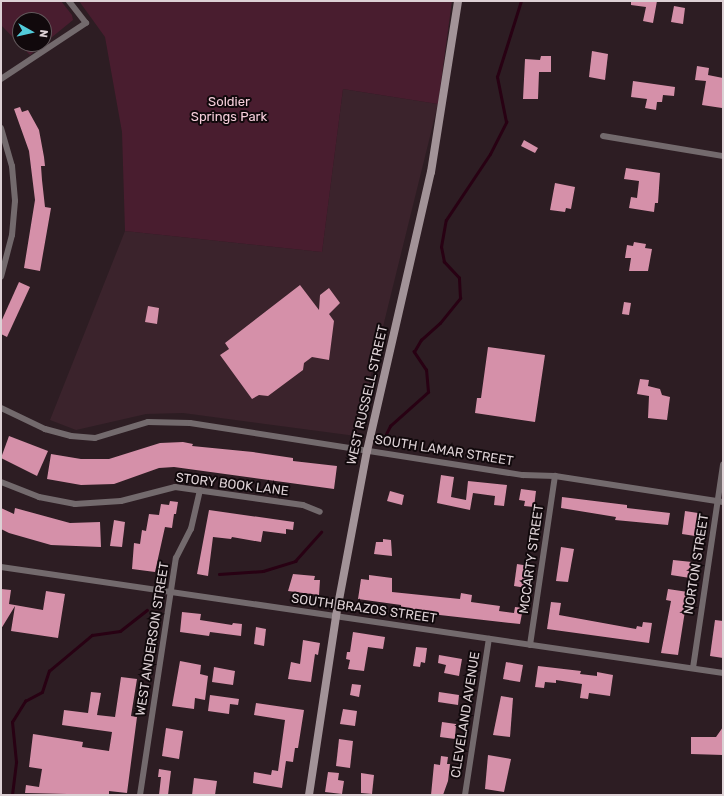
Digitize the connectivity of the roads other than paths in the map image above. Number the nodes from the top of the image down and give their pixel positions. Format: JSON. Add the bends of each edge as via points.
{"nodes":[{"id":1,"x":69,"y":1,"type":"edge"},
{"id":2,"x":458,"y":1,"type":"edge"},
{"id":3,"x":1,"y":79,"type":"edge"},
{"id":4,"x":1,"y":128,"type":"edge"},
{"id":5,"x":603,"y":136,"type":"dead end"},
{"id":6,"x":723,"y":156,"type":"edge"},
{"id":7,"x":1,"y":277,"type":"edge"},
{"id":8,"x":1,"y":408,"type":"edge"},
{"id":9,"x":367,"y":451,"type":"junction"},
{"id":10,"x":723,"y":464,"type":"edge"},
{"id":11,"x":555,"y":476,"type":"junction"},
{"id":12,"x":1,"y":482,"type":"edge"},
{"id":13,"x":200,"y":490,"type":"junction"},
{"id":14,"x":720,"y":501,"type":"edge"},
{"id":15,"x":320,"y":512,"type":"dead end"},
{"id":16,"x":1,"y":567,"type":"edge"},
{"id":17,"x":172,"y":592,"type":"junction"},
{"id":18,"x":336,"y":616,"type":"junction"},
{"id":19,"x":489,"y":639,"type":"junction"},
{"id":20,"x":530,"y":645,"type":"junction"},
{"id":21,"x":693,"y":668,"type":"junction"},
{"id":22,"x":723,"y":673,"type":"edge"},
{"id":23,"x":140,"y":795,"type":"edge"},
{"id":24,"x":308,"y":795,"type":"edge"},
{"id":25,"x":465,"y":795,"type":"edge"}],
"edges":[{"from":1,"to":3,"type":"street","via":[[86,23]]},
{"from":2,"to":9,"type":"street","name":"WEST RUSSELL STREET","via":[[431,172]]},
{"from":4,"to":7,"type":"street","via":[[12,166],[15,201],[12,235]]},
{"from":5,"to":6,"type":"street"},
{"from":8,"to":9,"type":"street","name":"SOUTH LAMAR STREET","via":[[45,429],[71,436],[95,438],[148,422],[190,423]]},
{"from":9,"to":11,"type":"street","name":"SOUTH LAMAR STREET","via":[[523,475]]},
{"from":9,"to":18,"type":"street","name":"WEST RUSSELL STREET"},
{"from":10,"to":14,"type":"street","name":"NORTON STREET"},
{"from":11,"to":14,"type":"street","name":"SOUTH LAMAR STREET"},
{"from":11,"to":20,"type":"street","name":"MCCARTY STREET"},
{"from":12,"to":13,"type":"street","name":"STORY BOOK LANE","via":[[39,498],[75,504],[121,500],[162,488]]},
{"from":13,"to":15,"type":"street","name":"STORY BOOK LANE","via":[[303,505]]},
{"from":13,"to":17,"type":"street","name":"WEST ANDERSON STREET","via":[[191,529],[176,558]]},
{"from":14,"to":21,"type":"street","name":"NORTON STREET"},
{"from":16,"to":17,"type":"street","name":"SOUTH BRAZOS STREET"},
{"from":17,"to":18,"type":"street","name":"SOUTH BRAZOS STREET"},
{"from":17,"to":23,"type":"street","name":"WEST ANDERSON STREET"},
{"from":18,"to":19,"type":"street","name":"SOUTH BRAZOS STREET"},
{"from":18,"to":24,"type":"street","name":"WEST RUSSELL STREET"},
{"from":19,"to":20,"type":"street","name":"SOUTH BRAZOS STREET"},
{"from":19,"to":25,"type":"street","name":"CLEVELAND AVENUE"},
{"from":20,"to":21,"type":"street","name":"SOUTH BRAZOS STREET"},
{"from":21,"to":22,"type":"street","name":"SOUTH BRAZOS STREET"}]}
